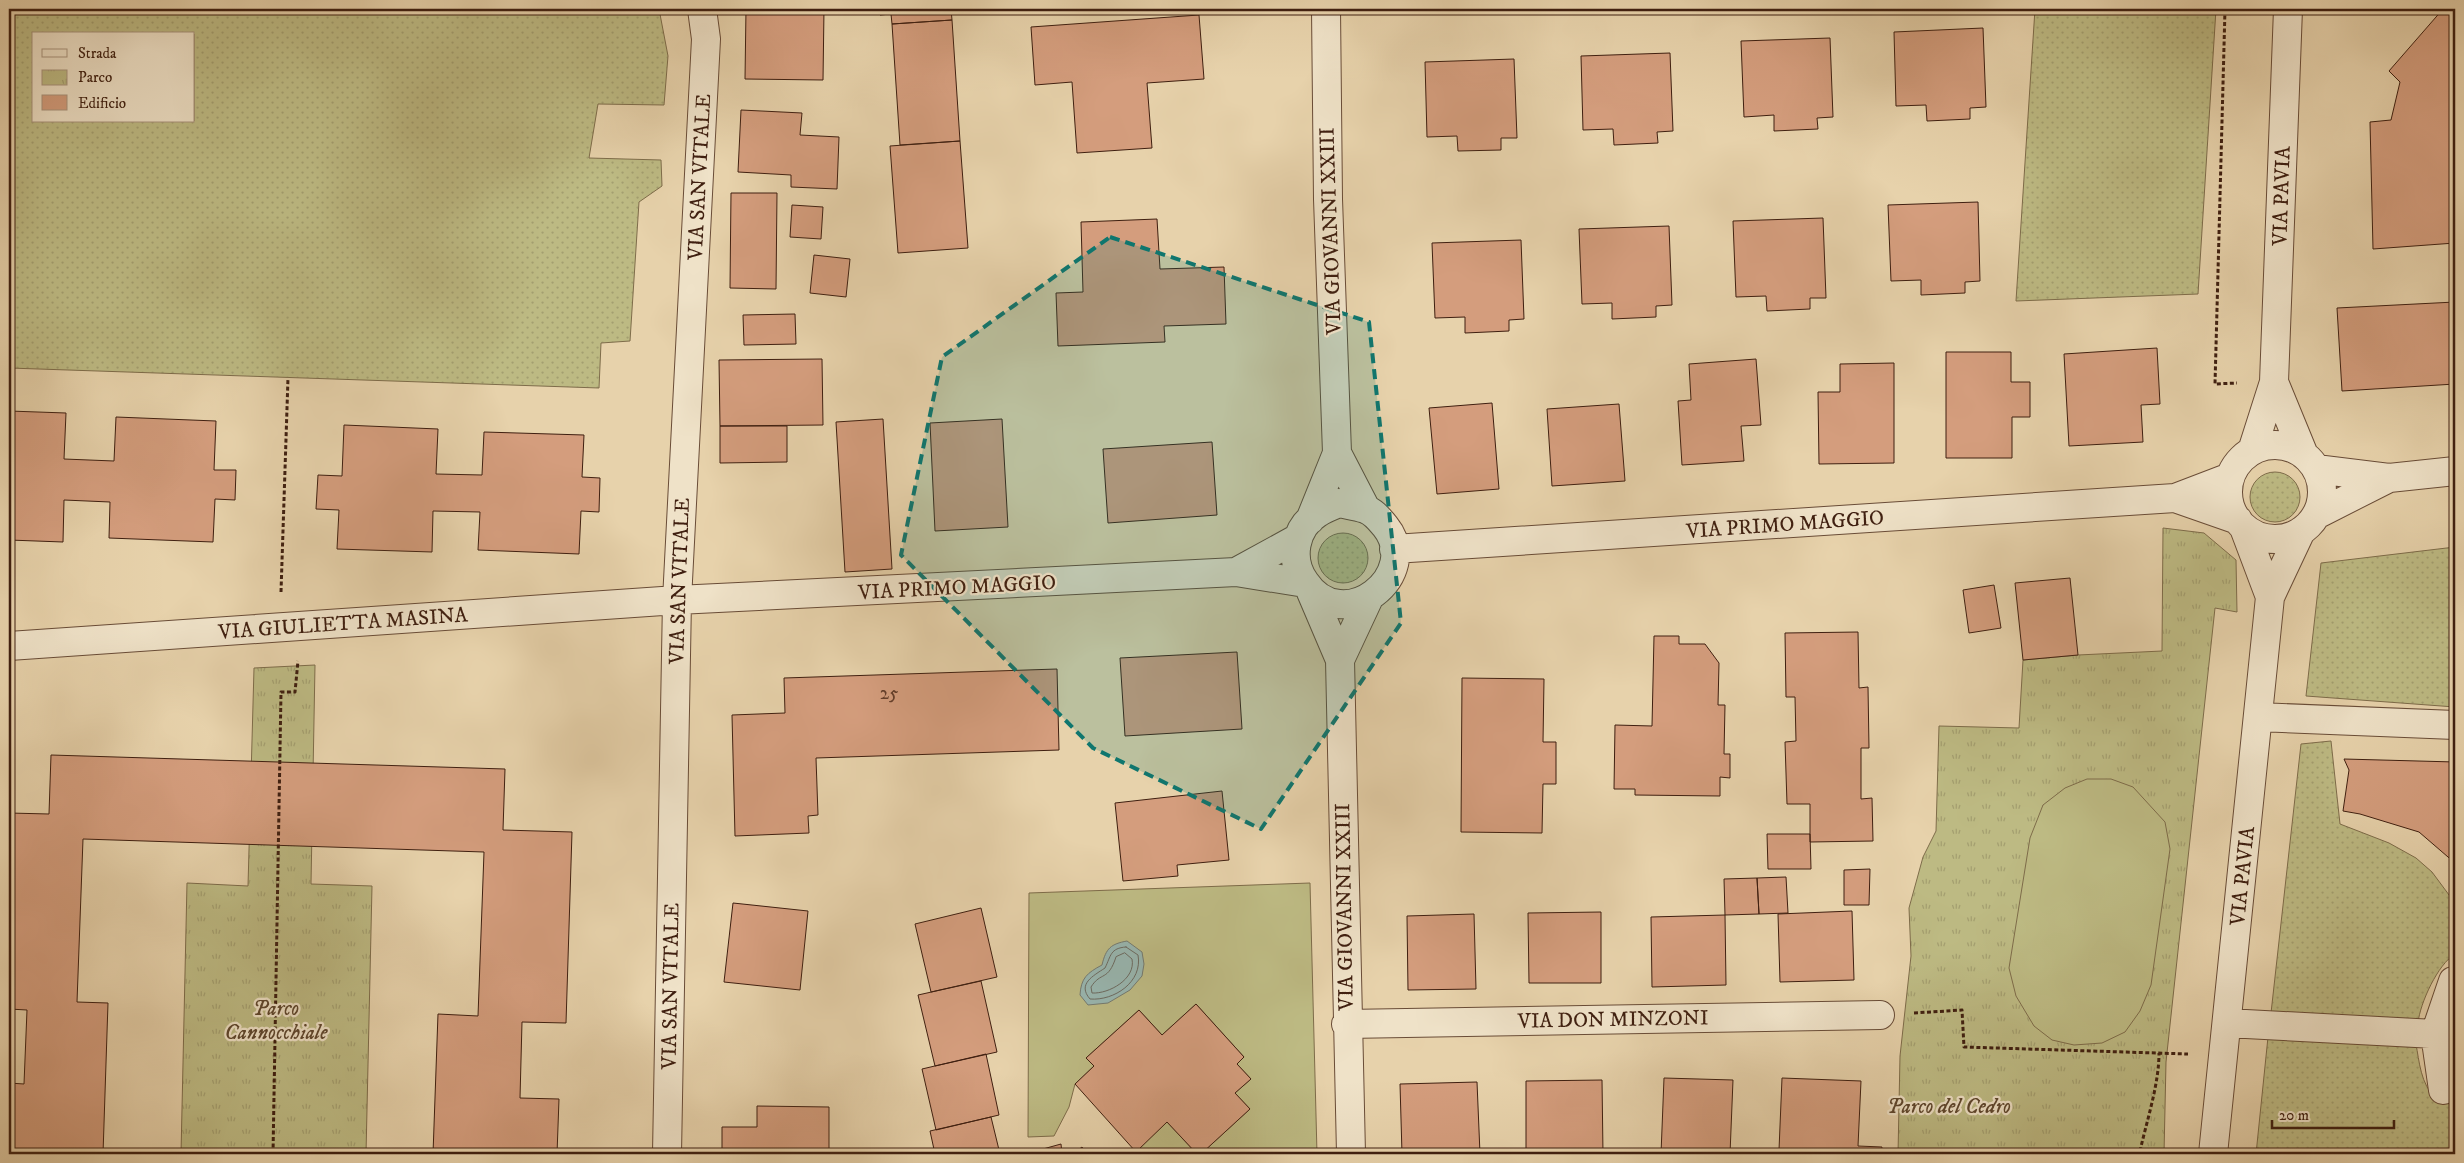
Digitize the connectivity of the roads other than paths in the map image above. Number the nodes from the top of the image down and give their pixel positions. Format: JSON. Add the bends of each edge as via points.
{"nodes":[{"id":1,"x":702,"y":9,"type":"edge"},
{"id":2,"x":1326,"y":9,"type":"edge"},
{"id":3,"x":2288,"y":9,"type":"edge"},
{"id":4,"x":2274,"y":382,"type":"junction"},
{"id":5,"x":2252,"y":451,"type":"junction"},
{"id":6,"x":1337,"y":453,"type":"junction"},
{"id":7,"x":2310,"y":462,"type":"junction"},
{"id":8,"x":2455,"y":471,"type":"edge"},
{"id":9,"x":2230,"y":477,"type":"junction"},
{"id":10,"x":2390,"y":478,"type":"junction"},
{"id":11,"x":2175,"y":498,"type":"junction"},
{"id":12,"x":1366,"y":509,"type":"junction"},
{"id":13,"x":2308,"y":523,"type":"junction"},
{"id":14,"x":2241,"y":524,"type":"junction"},
{"id":15,"x":1304,"y":529,"type":"junction"},
{"id":16,"x":1394,"y":549,"type":"junction"},
{"id":17,"x":1236,"y":572,"type":"junction"},
{"id":18,"x":1308,"y":588,"type":"junction"},
{"id":19,"x":2270,"y":597,"type":"junction"},
{"id":20,"x":1369,"y":598,"type":"junction"},
{"id":21,"x":677,"y":600,"type":"junction"},
{"id":22,"x":9,"y":646,"type":"edge"},
{"id":23,"x":1340,"y":660,"type":"junction"},
{"id":24,"x":2258,"y":717,"type":"junction"},
{"id":25,"x":2455,"y":725,"type":"edge"},
{"id":26,"x":2453,"y":981,"type":"dead end"},
{"id":27,"x":1880,"y":1015,"type":"road end"},
{"id":28,"x":2227,"y":1023,"type":"junction"},
{"id":29,"x":1346,"y":1024,"type":"junction"},
{"id":30,"x":2436,"y":1034,"type":"junction"},
{"id":31,"x":2443,"y":1090,"type":"dead end"},
{"id":32,"x":667,"y":1154,"type":"edge"},
{"id":33,"x":1350,"y":1154,"type":"edge"},
{"id":34,"x":2213,"y":1154,"type":"edge"}],
"edges":[{"from":1,"to":21,"type":"street","name":"VIA SAN VITALE","via":[[706,48]]},
{"from":2,"to":6,"type":"street","name":"VIA GIOVANNI XXIII","via":[[1328,199]]},
{"from":3,"to":4,"type":"street","name":"VIA PAVIA"},
{"from":4,"to":5,"type":"street","name":"VIA PAVIA"},
{"from":4,"to":7,"type":"street","name":"VIA PAVIA"},
{"from":5,"to":7,"type":"street","name":"VIA PRIMO MAGGIO","via":[[2269,446],[2288,447]]},
{"from":5,"to":9,"type":"street","via":[[2239,462]]},
{"from":6,"to":12,"type":"street","name":"VIA GIOVANNI XXIII"},
{"from":6,"to":15,"type":"street","name":"VIA GIOVANNI XXIII"},
{"from":7,"to":10,"type":"street","name":"VIA PRIMO MAGGIO"},
{"from":7,"to":13,"type":"street","via":[[2322,486],[2322,501]]},
{"from":8,"to":10,"type":"street","name":"VIA PRIMO MAGGIO"},
{"from":9,"to":11,"type":"street","name":"VIA PRIMO MAGGIO"},
{"from":9,"to":14,"type":"street","via":[[2228,494],[2233,514]]},
{"from":10,"to":13,"type":"street","name":"VIA PRIMO MAGGIO"},
{"from":11,"to":14,"type":"street","name":"VIA PRIMO MAGGIO"},
{"from":11,"to":16,"type":"street","name":"VIA PRIMO MAGGIO"},
{"from":12,"to":15,"type":"street","name":"VIA PRIMO MAGGIO","via":[[1339,503],[1318,513]]},
{"from":12,"to":16,"type":"street","via":[[1389,532]]},
{"from":13,"to":14,"type":"street","name":"VIA PRIMO MAGGIO","via":[[2280,539],[2262,538]]},
{"from":13,"to":19,"type":"street","name":"VIA PAVIA"},
{"from":14,"to":19,"type":"street","name":"VIA PAVIA"},
{"from":15,"to":17,"type":"street","name":"VIA PRIMO MAGGIO"},
{"from":15,"to":18,"type":"street","via":[[1295,555],[1298,572]]},
{"from":16,"to":20,"type":"street","name":"VIA PRIMO MAGGIO","via":[[1393,567],[1386,582]]},
{"from":17,"to":18,"type":"street","name":"VIA PRIMO MAGGIO"},
{"from":17,"to":21,"type":"street","name":"VIA PRIMO MAGGIO"},
{"from":18,"to":20,"type":"street","name":"VIA PRIMO MAGGIO","via":[[1327,601],[1344,605]]},
{"from":18,"to":23,"type":"street","name":"VIA GIOVANNI XXIII"},
{"from":19,"to":24,"type":"street","name":"VIA PAVIA"},
{"from":20,"to":23,"type":"street","name":"VIA GIOVANNI XXIII"},
{"from":21,"to":22,"type":"street","name":"VIA GIULIETTA MASINA"},
{"from":21,"to":32,"type":"street","name":"VIA SAN VITALE"},
{"from":23,"to":29,"type":"street","name":"VIA GIOVANNI XXIII"},
{"from":24,"to":25,"type":"street"},
{"from":24,"to":28,"type":"street","name":"VIA PAVIA"},
{"from":26,"to":30,"type":"street"},
{"from":27,"to":29,"type":"street","name":"VIA DON MINZONI"},
{"from":28,"to":30,"type":"street"},
{"from":28,"to":34,"type":"street","name":"VIA PAVIA"},
{"from":29,"to":33,"type":"street","name":"VIA GIOVANNI XXIII"},
{"from":30,"to":31,"type":"street"}]}
